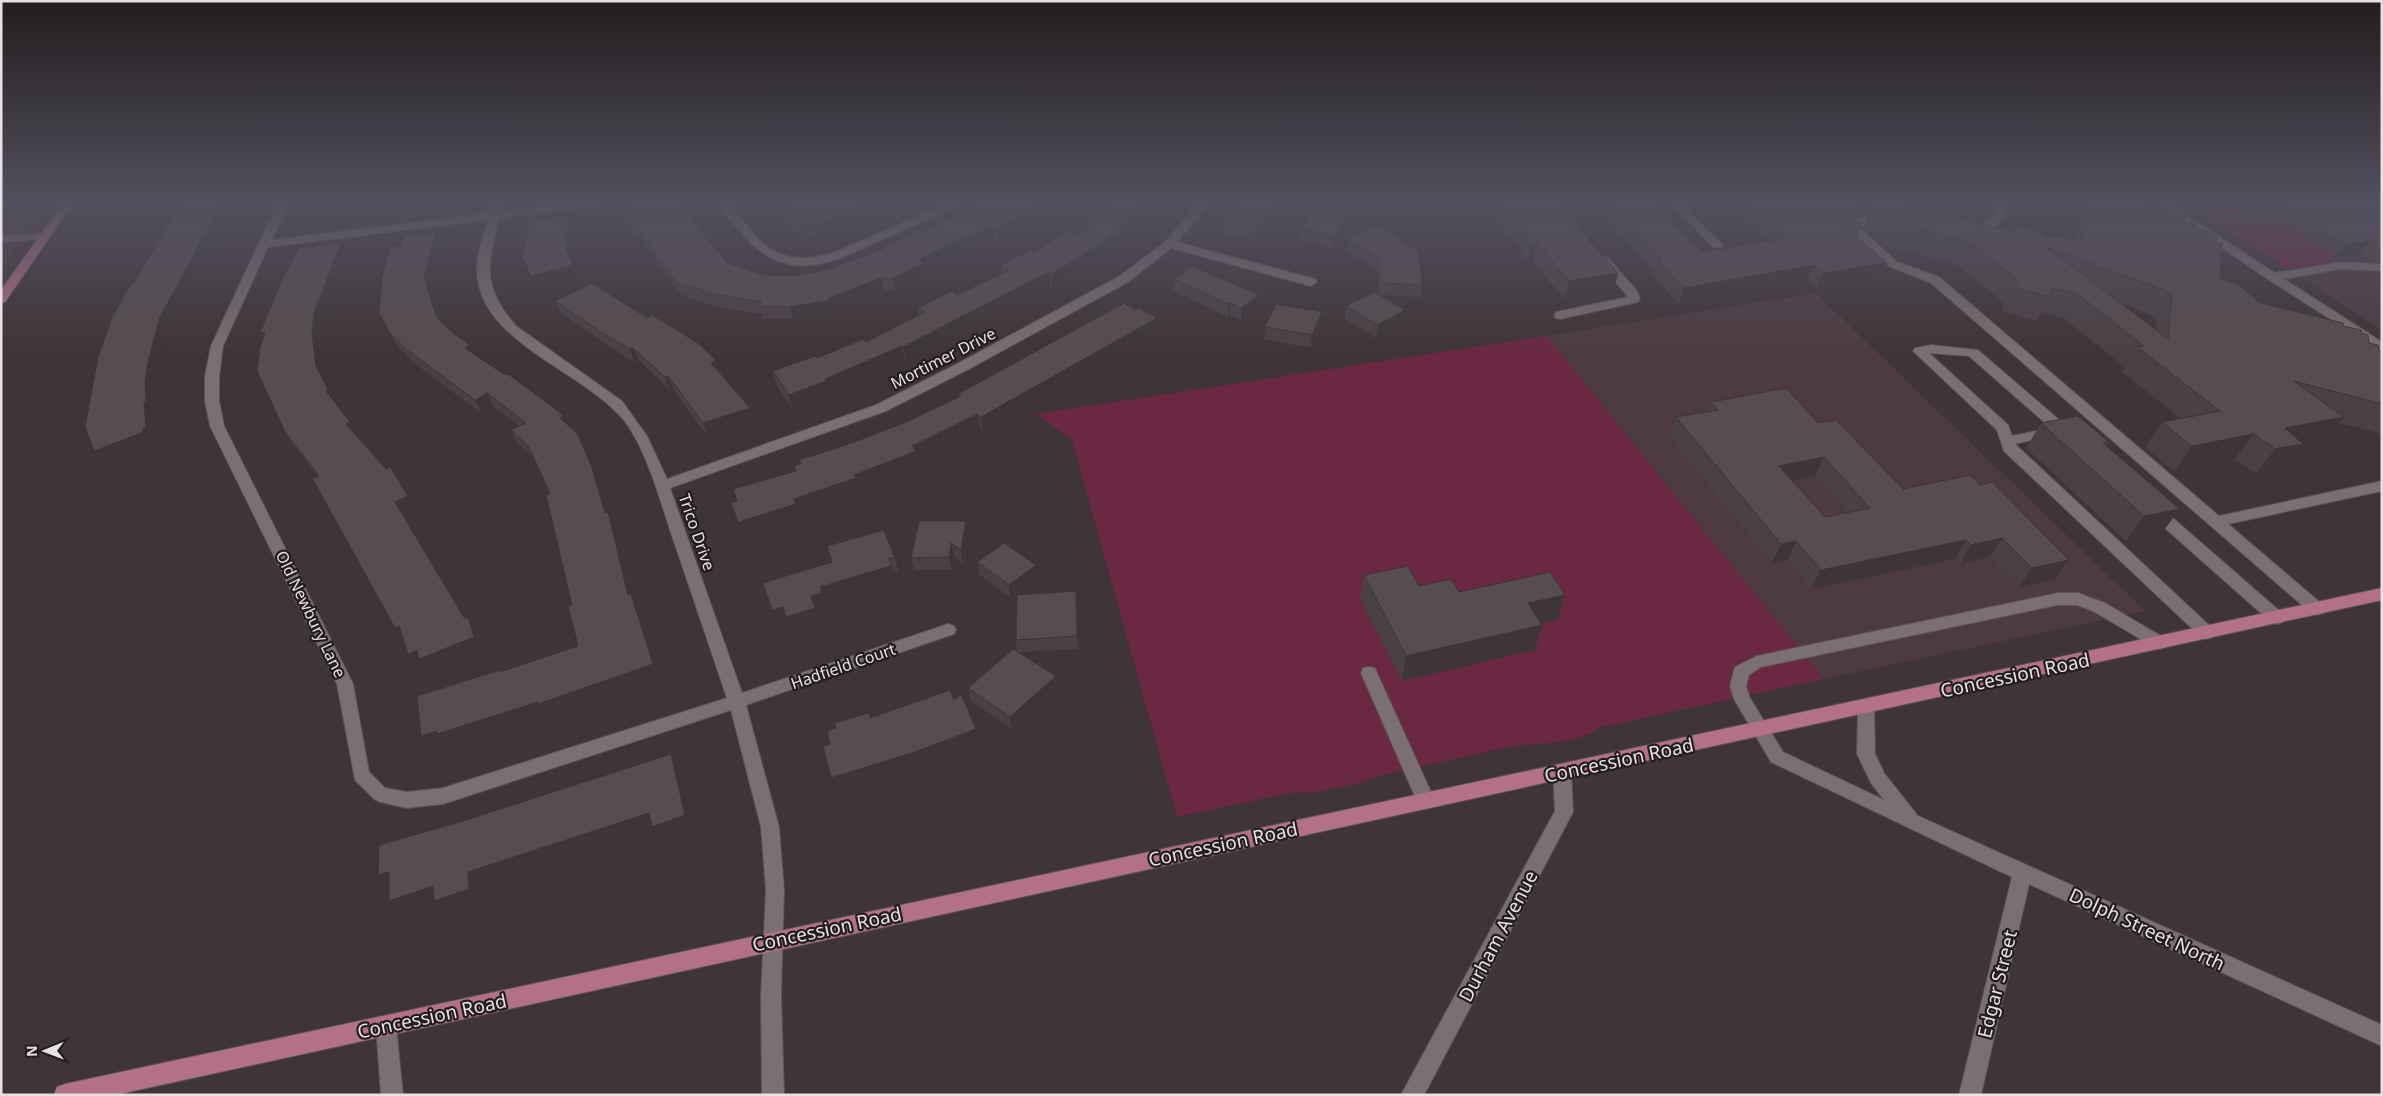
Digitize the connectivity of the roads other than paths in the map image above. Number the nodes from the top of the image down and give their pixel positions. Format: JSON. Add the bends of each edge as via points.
{"nodes":[{"id":1,"x":33,"y":253,"type":"edge"},
{"id":2,"x":258,"y":253,"type":"edge"},
{"id":3,"x":485,"y":253,"type":"edge"},
{"id":4,"x":765,"y":253,"type":"edge"},
{"id":5,"x":841,"y":253,"type":"edge"},
{"id":6,"x":1157,"y":253,"type":"edge"},
{"id":7,"x":1203,"y":253,"type":"edge"},
{"id":8,"x":1598,"y":253,"type":"edge"},
{"id":9,"x":1881,"y":253,"type":"edge"},
{"id":10,"x":2237,"y":253,"type":"edge"},
{"id":11,"x":2382,"y":268,"type":"edge"},
{"id":12,"x":2273,"y":277,"type":"junction"},
{"id":13,"x":1311,"y":282,"type":"dead end"},
{"id":14,"x":1,"y":299,"type":"edge"},
{"id":15,"x":1560,"y":314,"type":"dead end"},
{"id":16,"x":2382,"y":348,"type":"edge"},
{"id":17,"x":2105,"y":426,"type":"junction"},
{"id":18,"x":2063,"y":430,"type":"junction"},
{"id":19,"x":2007,"y":441,"type":"junction"},
{"id":20,"x":2078,"y":443,"type":"edge"},
{"id":21,"x":663,"y":485,"type":"junction"},
{"id":22,"x":2382,"y":486,"type":"edge"},
{"id":23,"x":2144,"y":501,"type":"edge"},
{"id":24,"x":2216,"y":522,"type":"junction"},
{"id":25,"x":2382,"y":594,"type":"edge"},
{"id":26,"x":2317,"y":609,"type":"junction"},
{"id":27,"x":2277,"y":618,"type":"junction"},
{"id":28,"x":948,"y":630,"type":"dead end"},
{"id":29,"x":2207,"y":633,"type":"junction"},
{"id":30,"x":2160,"y":643,"type":"junction"},
{"id":31,"x":1369,"y":673,"type":"dead end"},
{"id":32,"x":737,"y":702,"type":"junction"},
{"id":33,"x":1866,"y":707,"type":"junction"},
{"id":34,"x":1759,"y":730,"type":"junction"},
{"id":35,"x":1562,"y":771,"type":"junction"},
{"id":36,"x":1426,"y":801,"type":"junction"},
{"id":37,"x":1912,"y":822,"type":"junction"},
{"id":38,"x":2023,"y":872,"type":"junction"},
{"id":39,"x":773,"y":941,"type":"junction"},
{"id":40,"x":386,"y":1026,"type":"junction"},
{"id":41,"x":2382,"y":1036,"type":"edge"},
{"id":42,"x":64,"y":1095,"type":"edge"},
{"id":43,"x":392,"y":1095,"type":"edge"},
{"id":44,"x":773,"y":1095,"type":"edge"},
{"id":45,"x":1412,"y":1095,"type":"edge"},
{"id":46,"x":1970,"y":1095,"type":"edge"}],
"edges":[{"from":1,"to":14,"type":"main road"},
{"from":2,"to":32,"type":"street","name":"Old Newbury Lane","via":[[217,346],[212,401],[217,426],[345,684],[361,776],[380,794],[407,800],[443,796]]},
{"from":3,"to":21,"type":"street","name":"Trico Drive","via":[[482,276],[497,313],[512,328],[617,404],[631,419]]},
{"from":4,"to":5,"type":"street","via":[[785,262],[798,263],[818,262]]},
{"from":6,"to":21,"type":"street","name":"Mortimer Drive","via":[[1124,279],[881,408]]},
{"from":7,"to":13,"type":"street"},
{"from":8,"to":15,"type":"street","via":[[1634,299]]},
{"from":9,"to":17,"type":"street","via":[[1893,264],[1935,280]]},
{"from":10,"to":12,"type":"street"},
{"from":11,"to":12,"type":"street","via":[[2366,264],[2340,265]]},
{"from":12,"to":16,"type":"street"},
{"from":17,"to":18,"type":"street"},
{"from":17,"to":24,"type":"street"},
{"from":18,"to":19,"type":"street"},
{"from":18,"to":19,"type":"street","via":[[1973,353],[1931,348],[1919,351],[2003,428]]},
{"from":18,"to":20,"type":"street"},
{"from":19,"to":29,"type":"street","via":[[2008,448]]},
{"from":21,"to":32,"type":"street","name":"Trico Drive"},
{"from":22,"to":24,"type":"street"},
{"from":23,"to":27,"type":"street"},
{"from":24,"to":26,"type":"street"},
{"from":25,"to":26,"type":"main road","name":"Concession Road"},
{"from":26,"to":27,"type":"main road","name":"Concession Road"},
{"from":27,"to":29,"type":"main road","name":"Concession Road"},
{"from":28,"to":32,"type":"street","name":"Hadfield Court"},
{"from":29,"to":30,"type":"main road","name":"Concession Road"},
{"from":30,"to":33,"type":"main road","name":"Concession Road"},
{"from":30,"to":34,"type":"street","name":"Dolph Street North","via":[[2099,606],[2078,599],[2058,599],[1757,662],[1742,671],[1738,686]]},
{"from":31,"to":36,"type":"street"},
{"from":32,"to":39,"type":"street","name":"Trico Drive","via":[[770,827],[775,890]]},
{"from":33,"to":34,"type":"main road","name":"Concession Road"},
{"from":33,"to":37,"type":"street","name":"Dolph Street North","via":[[1866,754],[1877,778]]},
{"from":34,"to":35,"type":"main road","name":"Concession Road"},
{"from":34,"to":37,"type":"street","name":"Dolph Street North","via":[[1777,757]]},
{"from":35,"to":36,"type":"main road","name":"Concession Road"},
{"from":35,"to":45,"type":"street","name":"Durham Avenue","via":[[1564,812]]},
{"from":36,"to":39,"type":"main road","name":"Concession Road"},
{"from":37,"to":38,"type":"street","name":"Dolph Street North"},
{"from":38,"to":41,"type":"street","name":"Dolph Street North"},
{"from":38,"to":46,"type":"street","name":"Edgar Street"},
{"from":39,"to":40,"type":"main road","name":"Concession Road"},
{"from":39,"to":44,"type":"street","name":"Trico Drive"},
{"from":40,"to":42,"type":"main road","name":"Concession Road"},
{"from":40,"to":43,"type":"street"}]}
